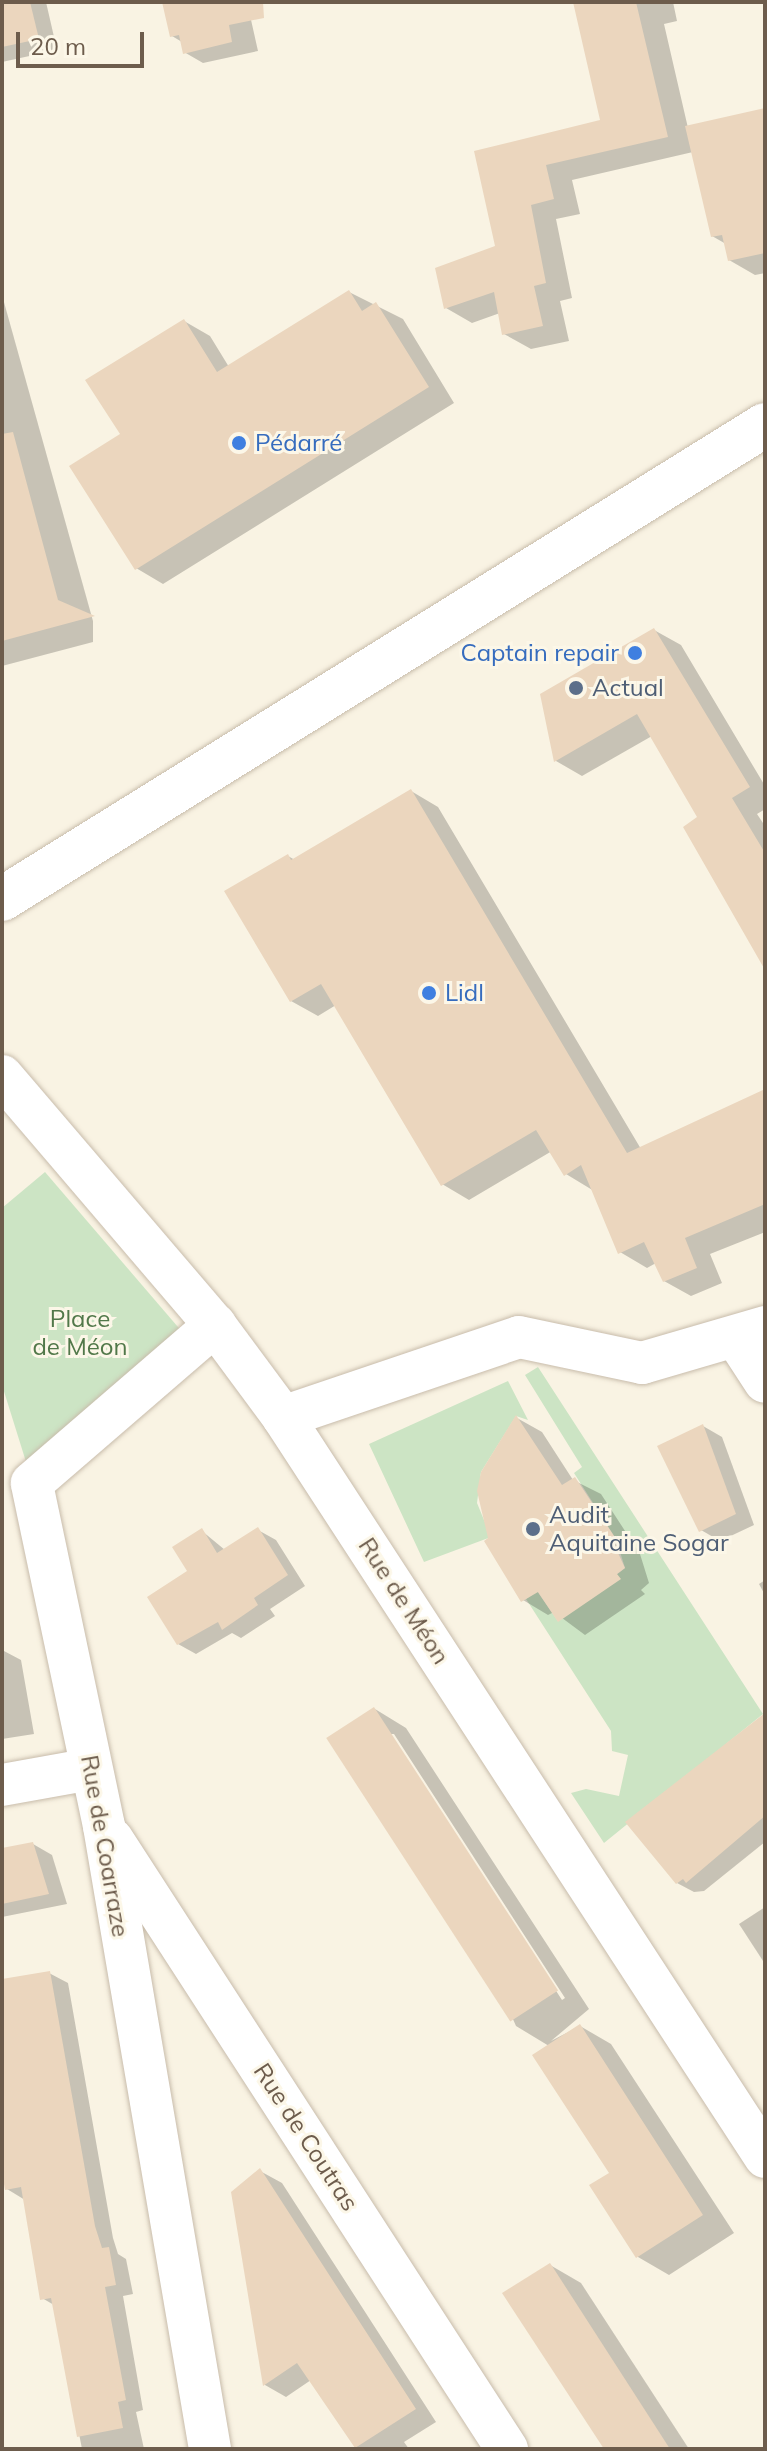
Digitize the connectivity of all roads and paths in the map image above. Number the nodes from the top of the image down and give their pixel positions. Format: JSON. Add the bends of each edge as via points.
{"nodes":[{"id":1,"x":765,"y":425,"type":"edge"},
{"id":2,"x":2,"y":899,"type":"edge"},
{"id":3,"x":2,"y":1076,"type":"edge"},
{"id":4,"x":215,"y":1325,"type":"junction"},
{"id":5,"x":751,"y":1333,"type":"edge"},
{"id":6,"x":765,"y":1382,"type":"edge"},
{"id":7,"x":283,"y":1417,"type":"junction"},
{"id":8,"x":91,"y":1769,"type":"junction"},
{"id":9,"x":2,"y":1785,"type":"edge"},
{"id":10,"x":104,"y":1826,"type":"junction"},
{"id":11,"x":765,"y":2157,"type":"edge"},
{"id":12,"x":210,"y":2449,"type":"edge"},
{"id":13,"x":507,"y":2449,"type":"edge"}],
"edges":[{"from":1,"to":2,"type":"main road"},
{"from":3,"to":4,"type":"street","name":"Rue de Méon"},
{"from":4,"to":7,"type":"street","name":"Rue de Méon"},
{"from":4,"to":8,"type":"street","name":"Rue de Coarraze","via":[[32,1483]]},
{"from":5,"to":6,"type":"street"},
{"from":5,"to":7,"type":"street","via":[[642,1363],[519,1337]]},
{"from":7,"to":11,"type":"street","name":"Rue de Méon"},
{"from":8,"to":9,"type":"street"},
{"from":8,"to":10,"type":"street","name":"Rue de Coarraze"},
{"from":10,"to":12,"type":"street","name":"Rue de Coarraze"},
{"from":10,"to":13,"type":"street","name":"Rue de Coutras"}]}
